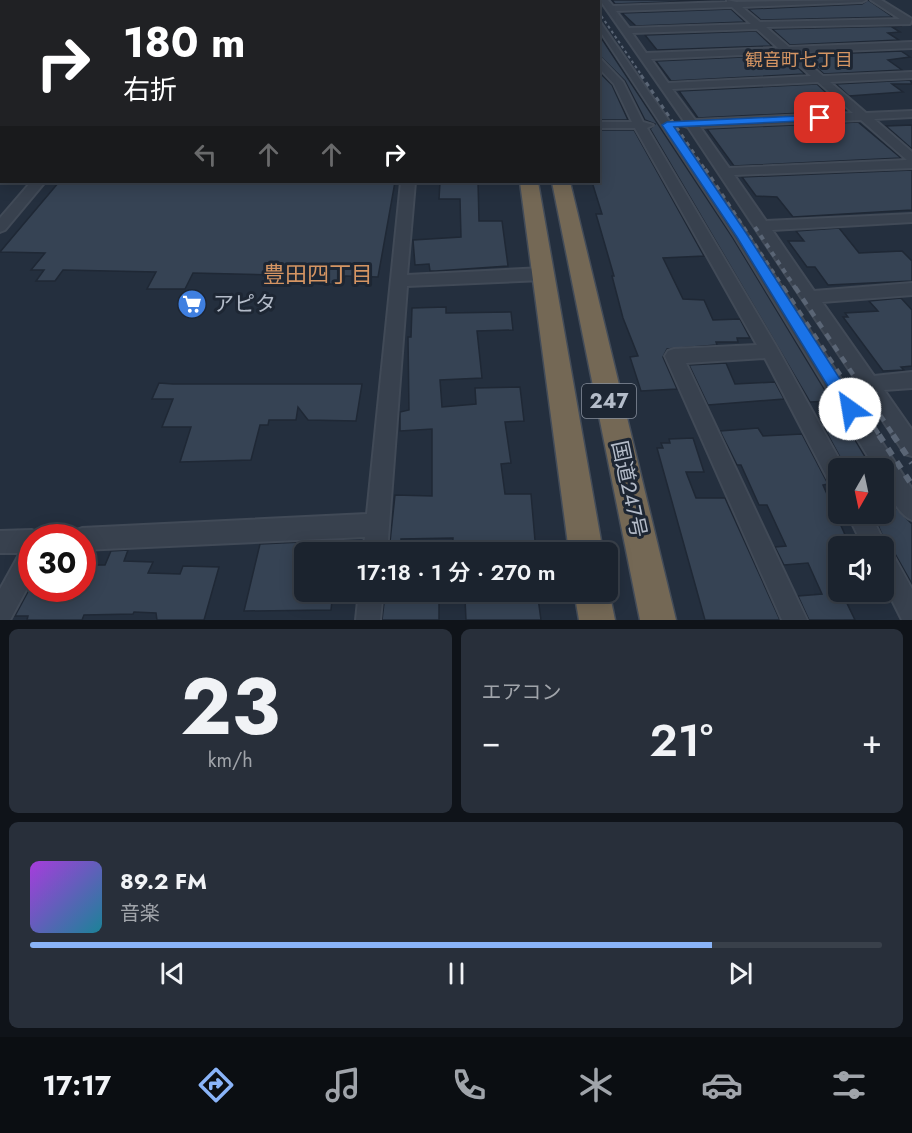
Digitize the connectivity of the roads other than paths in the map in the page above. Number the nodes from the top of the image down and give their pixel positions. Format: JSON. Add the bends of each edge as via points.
{"nodes":[{"id":1,"x":604,"y":0,"type":"edge"},
{"id":2,"x":862,"y":0,"type":"edge"},
{"id":3,"x":875,"y":0,"type":"edge"},
{"id":4,"x":732,"y":2,"type":"edge"},
{"id":5,"x":610,"y":9,"type":"junction"},
{"id":6,"x":911,"y":22,"type":"edge"},
{"id":7,"x":600,"y":24,"type":"edge"},
{"id":8,"x":759,"y":26,"type":"junction"},
{"id":9,"x":626,"y":31,"type":"junction"},
{"id":10,"x":912,"y":45,"type":"edge"},
{"id":11,"x":787,"y":50,"type":"junction"},
{"id":12,"x":644,"y":56,"type":"junction"},
{"id":13,"x":623,"y":58,"type":"junction"},
{"id":14,"x":600,"y":59,"type":"edge"},
{"id":15,"x":600,"y":60,"type":"edge"},
{"id":16,"x":912,"y":75,"type":"edge"},
{"id":17,"x":820,"y":79,"type":"junction"},
{"id":18,"x":665,"y":86,"type":"junction"},
{"id":19,"x":912,"y":114,"type":"edge"},
{"id":20,"x":863,"y":116,"type":"junction"},
{"id":21,"x":692,"y":124,"type":"junction"},
{"id":22,"x":600,"y":125,"type":"edge"},
{"id":23,"x":639,"y":125,"type":"junction"},
{"id":24,"x":667,"y":125,"type":"junction"},
{"id":25,"x":912,"y":158,"type":"edge"},
{"id":26,"x":912,"y":164,"type":"edge"},
{"id":27,"x":724,"y":172,"type":"junction"},
{"id":28,"x":37,"y":183,"type":"edge"},
{"id":29,"x":408,"y":183,"type":"edge"},
{"id":30,"x":529,"y":183,"type":"edge"},
{"id":31,"x":561,"y":183,"type":"edge"},
{"id":32,"x":912,"y":218,"type":"edge"},
{"id":33,"x":761,"y":226,"type":"junction"},
{"id":34,"x":0,"y":227,"type":"edge"},
{"id":35,"x":543,"y":274,"type":"junction"},
{"id":36,"x":399,"y":281,"type":"junction"},
{"id":37,"x":912,"y":289,"type":"edge"},
{"id":38,"x":810,"y":297,"type":"junction"},
{"id":39,"x":770,"y":351,"type":"junction"},
{"id":40,"x":912,"y":380,"type":"edge"},
{"id":41,"x":869,"y":384,"type":"junction"},
{"id":42,"x":912,"y":447,"type":"edge"},
{"id":43,"x":828,"y":459,"type":"edge"},
{"id":44,"x":912,"y":509,"type":"edge"},
{"id":45,"x":377,"y":525,"type":"junction"},
{"id":46,"x":96,"y":538,"type":"edge"},
{"id":47,"x":18,"y":541,"type":"edge"},
{"id":48,"x":0,"y":542,"type":"edge"},
{"id":49,"x":376,"y":542,"type":"edge"},
{"id":50,"x":584,"y":542,"type":"edge"},
{"id":51,"x":18,"y":580,"type":"edge"},
{"id":52,"x":894,"y":580,"type":"edge"},
{"id":53,"x":370,"y":602,"type":"edge"},
{"id":54,"x":594,"y":602,"type":"edge"},
{"id":55,"x":0,"y":614,"type":"edge"},
{"id":56,"x":912,"y":614,"type":"edge"},
{"id":57,"x":368,"y":620,"type":"edge"},
{"id":58,"x":597,"y":620,"type":"edge"},
{"id":59,"x":658,"y":620,"type":"edge"},
{"id":60,"x":795,"y":620,"type":"edge"}],
"edges":[{"from":1,"to":5,"type":"street"},
{"from":2,"to":4,"type":"street"},
{"from":3,"to":6,"type":"street"},
{"from":4,"to":5,"type":"street"},
{"from":4,"to":8,"type":"street"},
{"from":5,"to":9,"type":"street"},
{"from":6,"to":8,"type":"street"},
{"from":7,"to":13,"type":"street"},
{"from":8,"to":9,"type":"street"},
{"from":8,"to":11,"type":"street"},
{"from":9,"to":12,"type":"street"},
{"from":10,"to":11,"type":"street"},
{"from":11,"to":12,"type":"street"},
{"from":11,"to":17,"type":"street"},
{"from":12,"to":13,"type":"street"},
{"from":12,"to":18,"type":"street"},
{"from":13,"to":14,"type":"street"},
{"from":13,"to":24,"type":"street"},
{"from":15,"to":23,"type":"street","via":[[618,82]]},
{"from":16,"to":17,"type":"street"},
{"from":17,"to":18,"type":"street"},
{"from":17,"to":20,"type":"street"},
{"from":18,"to":21,"type":"street"},
{"from":19,"to":20,"type":"street"},
{"from":20,"to":21,"type":"street"},
{"from":20,"to":25,"type":"street"},
{"from":21,"to":24,"type":"street"},
{"from":21,"to":27,"type":"street"},
{"from":22,"to":23,"type":"street"},
{"from":23,"to":24,"type":"street"},
{"from":23,"to":39,"type":"street"},
{"from":24,"to":44,"type":"street","via":[[741,235]]},
{"from":26,"to":27,"type":"street"},
{"from":27,"to":33,"type":"street"},
{"from":28,"to":34,"type":"street"},
{"from":29,"to":36,"type":"street"},
{"from":30,"to":35,"type":"highway","number":"247"},
{"from":31,"to":59,"type":"highway","name":"国道247号","number":"247"},
{"from":32,"to":33,"type":"street"},
{"from":33,"to":38,"type":"street"},
{"from":35,"to":36,"type":"street"},
{"from":35,"to":50,"type":"highway","number":"247"},
{"from":36,"to":45,"type":"street"},
{"from":37,"to":38,"type":"street"},
{"from":38,"to":41,"type":"street"},
{"from":39,"to":43,"type":"street"},
{"from":39,"to":60,"type":"street","via":[[674,356]]},
{"from":40,"to":41,"type":"street"},
{"from":41,"to":42,"type":"street"},
{"from":45,"to":46,"type":"street"},
{"from":45,"to":49,"type":"street"},
{"from":47,"to":48,"type":"street"},
{"from":51,"to":55,"type":"street"},
{"from":52,"to":56,"type":"street"},
{"from":53,"to":57,"type":"street"},
{"from":54,"to":58,"type":"highway"}]}
